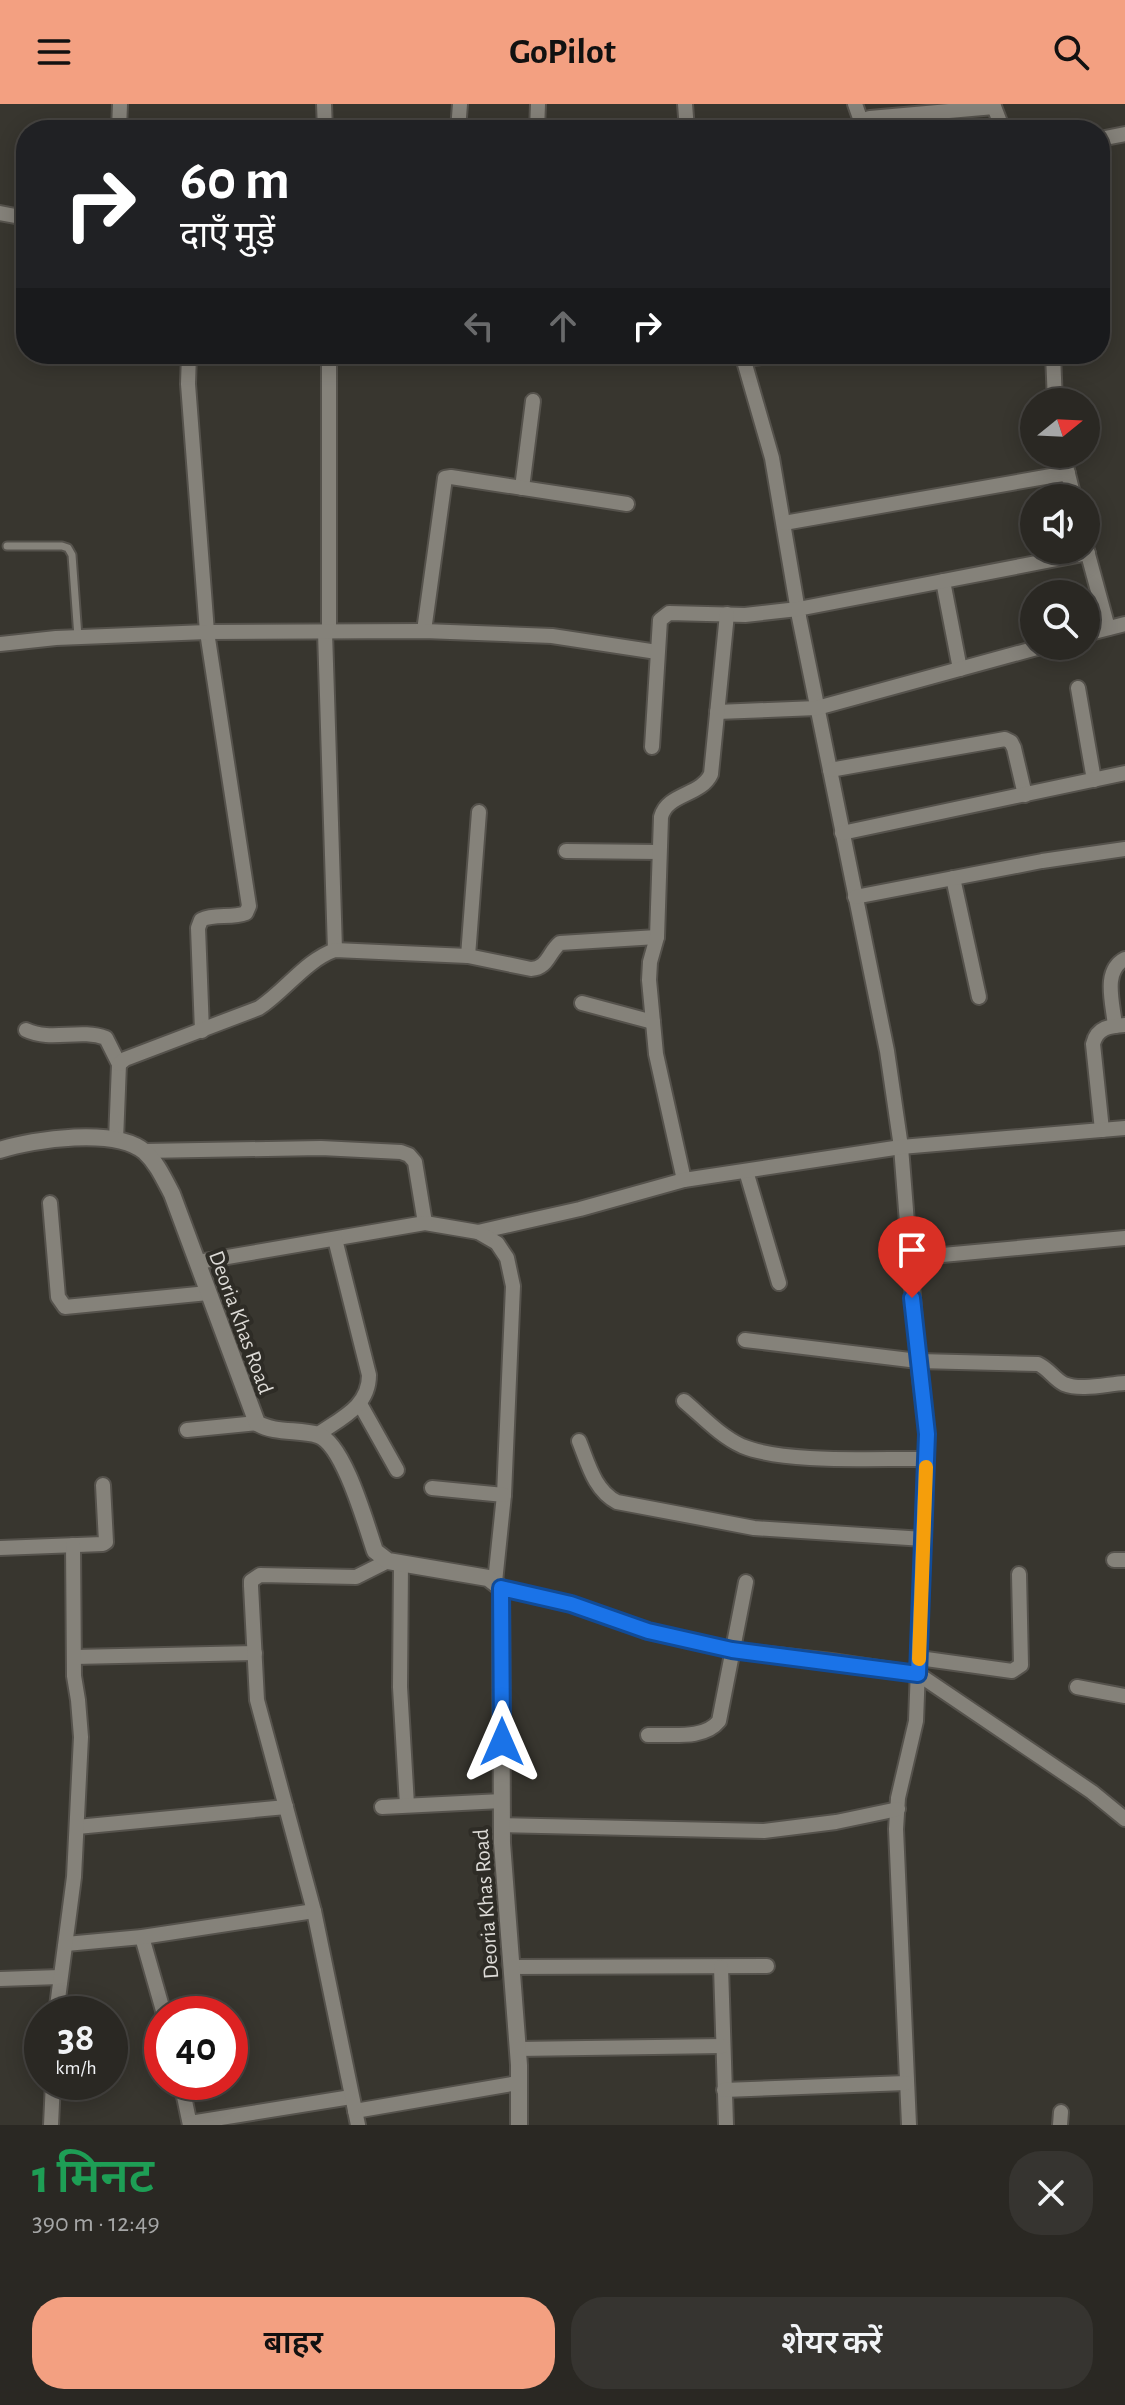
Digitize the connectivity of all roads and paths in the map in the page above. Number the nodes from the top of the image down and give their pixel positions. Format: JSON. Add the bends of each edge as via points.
{"nodes":[{"id":1,"x":994,"y":106,"type":"edge"},
{"id":2,"x":867,"y":120,"type":"edge"},
{"id":3,"x":189,"y":364,"type":"edge"},
{"id":4,"x":329,"y":364,"type":"edge"},
{"id":5,"x":745,"y":364,"type":"edge"},
{"id":6,"x":1053,"y":364,"type":"edge"},
{"id":7,"x":1054,"y":388,"type":"edge"},
{"id":8,"x":533,"y":401,"type":"dead end"},
{"id":9,"x":1067,"y":468,"type":"edge"},
{"id":10,"x":1068,"y":473,"type":"junction"},
{"id":11,"x":1071,"y":484,"type":"edge"},
{"id":12,"x":522,"y":488,"type":"junction"},
{"id":13,"x":627,"y":504,"type":"dead end"},
{"id":14,"x":784,"y":523,"type":"junction"},
{"id":15,"x":7,"y":546,"type":"dead end"},
{"id":16,"x":1022,"y":564,"type":"edge"},
{"id":17,"x":1093,"y":564,"type":"edge"},
{"id":18,"x":943,"y":581,"type":"junction"},
{"id":19,"x":798,"y":609,"type":"junction"},
{"id":20,"x":727,"y":614,"type":"junction"},
{"id":21,"x":1117,"y":626,"type":"edge"},
{"id":22,"x":424,"y":631,"type":"junction"},
{"id":23,"x":207,"y":632,"type":"junction"},
{"id":24,"x":327,"y":632,"type":"junction"},
{"id":25,"x":78,"y":637,"type":"junction"},
{"id":26,"x":1125,"y":640,"type":"edge"},
{"id":27,"x":0,"y":644,"type":"edge"},
{"id":28,"x":657,"y":652,"type":"junction"},
{"id":29,"x":1020,"y":653,"type":"edge"},
{"id":30,"x":960,"y":669,"type":"junction"},
{"id":31,"x":1078,"y":688,"type":"dead end"},
{"id":32,"x":817,"y":708,"type":"junction"},
{"id":33,"x":717,"y":712,"type":"junction"},
{"id":34,"x":652,"y":747,"type":"dead end"},
{"id":35,"x":830,"y":770,"type":"junction"},
{"id":36,"x":1125,"y":773,"type":"edge"},
{"id":37,"x":1094,"y":780,"type":"junction"},
{"id":38,"x":1025,"y":795,"type":"junction"},
{"id":39,"x":479,"y":812,"type":"dead end"},
{"id":40,"x":842,"y":833,"type":"junction"},
{"id":41,"x":1125,"y":849,"type":"edge"},
{"id":42,"x":566,"y":851,"type":"dead end"},
{"id":43,"x":659,"y":852,"type":"junction"},
{"id":44,"x":953,"y":878,"type":"junction"},
{"id":45,"x":855,"y":897,"type":"junction"},
{"id":46,"x":657,"y":937,"type":"junction"},
{"id":47,"x":335,"y":950,"type":"junction"},
{"id":48,"x":468,"y":956,"type":"junction"},
{"id":49,"x":1125,"y":959,"type":"edge"},
{"id":50,"x":979,"y":997,"type":"dead end"},
{"id":51,"x":582,"y":1003,"type":"dead end"},
{"id":52,"x":653,"y":1022,"type":"junction"},
{"id":53,"x":1120,"y":1026,"type":"edge"},
{"id":54,"x":26,"y":1030,"type":"dead end"},
{"id":55,"x":202,"y":1031,"type":"junction"},
{"id":56,"x":119,"y":1064,"type":"junction"},
{"id":57,"x":1125,"y":1128,"type":"edge"},
{"id":58,"x":1102,"y":1130,"type":"junction"},
{"id":59,"x":116,"y":1140,"type":"junction"},
{"id":60,"x":901,"y":1147,"type":"junction"},
{"id":61,"x":0,"y":1150,"type":"edge"},
{"id":62,"x":144,"y":1151,"type":"junction"},
{"id":63,"x":746,"y":1171,"type":"junction"},
{"id":64,"x":684,"y":1180,"type":"junction"},
{"id":65,"x":50,"y":1203,"type":"dead end"},
{"id":66,"x":425,"y":1223,"type":"junction"},
{"id":67,"x":478,"y":1232,"type":"junction"},
{"id":68,"x":1125,"y":1238,"type":"edge"},
{"id":69,"x":335,"y":1239,"type":"junction"},
{"id":70,"x":910,"y":1258,"type":"junction"},
{"id":71,"x":198,"y":1262,"type":"junction"},
{"id":72,"x":779,"y":1283,"type":"dead end"},
{"id":73,"x":208,"y":1293,"type":"junction"},
{"id":74,"x":745,"y":1340,"type":"dead end"},
{"id":75,"x":918,"y":1361,"type":"junction"},
{"id":76,"x":1125,"y":1383,"type":"edge"},
{"id":77,"x":684,"y":1401,"type":"dead end"},
{"id":78,"x":360,"y":1404,"type":"junction"},
{"id":79,"x":257,"y":1423,"type":"junction"},
{"id":80,"x":187,"y":1430,"type":"dead end"},
{"id":81,"x":317,"y":1435,"type":"junction"},
{"id":82,"x":579,"y":1441,"type":"dead end"},
{"id":83,"x":927,"y":1459,"type":"junction"},
{"id":84,"x":397,"y":1470,"type":"dead end"},
{"id":85,"x":103,"y":1485,"type":"dead end"},
{"id":86,"x":432,"y":1488,"type":"dead end"},
{"id":87,"x":504,"y":1495,"type":"junction"},
{"id":88,"x":924,"y":1539,"type":"junction"},
{"id":89,"x":73,"y":1545,"type":"junction"},
{"id":90,"x":0,"y":1548,"type":"edge"},
{"id":91,"x":395,"y":1562,"type":"junction"},
{"id":92,"x":1019,"y":1574,"type":"dead end"},
{"id":93,"x":746,"y":1582,"type":"dead end"},
{"id":94,"x":498,"y":1585,"type":"junction"},
{"id":95,"x":732,"y":1650,"type":"junction"},
{"id":96,"x":255,"y":1653,"type":"junction"},
{"id":97,"x":74,"y":1657,"type":"junction"},
{"id":98,"x":919,"y":1658,"type":"junction"},
{"id":99,"x":918,"y":1674,"type":"junction"},
{"id":100,"x":1077,"y":1687,"type":"dead end"},
{"id":101,"x":1125,"y":1696,"type":"edge"},
{"id":102,"x":648,"y":1735,"type":"dead end"},
{"id":103,"x":502,"y":1801,"type":"junction"},
{"id":104,"x":407,"y":1805,"type":"junction"},
{"id":105,"x":286,"y":1807,"type":"junction"},
{"id":106,"x":382,"y":1807,"type":"dead end"},
{"id":107,"x":898,"y":1809,"type":"junction"},
{"id":108,"x":1125,"y":1819,"type":"edge"},
{"id":109,"x":502,"y":1825,"type":"junction"},
{"id":110,"x":77,"y":1827,"type":"junction"},
{"id":111,"x":314,"y":1911,"type":"junction"},
{"id":112,"x":142,"y":1937,"type":"junction"},
{"id":113,"x":66,"y":1944,"type":"junction"},
{"id":114,"x":767,"y":1966,"type":"dead end"},
{"id":115,"x":511,"y":1967,"type":"junction"},
{"id":116,"x":721,"y":1967,"type":"junction"},
{"id":117,"x":60,"y":1977,"type":"junction"},
{"id":118,"x":0,"y":1979,"type":"edge"},
{"id":119,"x":58,"y":1996,"type":"edge"},
{"id":120,"x":159,"y":1996,"type":"edge"},
{"id":121,"x":723,"y":2046,"type":"junction"},
{"id":122,"x":517,"y":2049,"type":"junction"},
{"id":123,"x":518,"y":2083,"type":"junction"},
{"id":124,"x":906,"y":2083,"type":"junction"},
{"id":125,"x":724,"y":2090,"type":"junction"},
{"id":126,"x":52,"y":2100,"type":"edge"},
{"id":127,"x":185,"y":2100,"type":"edge"},
{"id":128,"x":355,"y":2111,"type":"edge"},
{"id":129,"x":190,"y":2124,"type":"edge"},
{"id":130,"x":51,"y":2125,"type":"edge"},
{"id":131,"x":519,"y":2125,"type":"edge"},
{"id":132,"x":726,"y":2125,"type":"edge"},
{"id":133,"x":909,"y":2125,"type":"edge"}],
"edges":[{"from":1,"to":2,"type":"street"},
{"from":3,"to":23,"type":"street"},
{"from":4,"to":24,"type":"street"},
{"from":5,"to":14,"type":"street"},
{"from":6,"to":7,"type":"street"},
{"from":8,"to":12,"type":"street"},
{"from":9,"to":10,"type":"street"},
{"from":10,"to":11,"type":"street"},
{"from":10,"to":14,"type":"street"},
{"from":12,"to":13,"type":"street"},
{"from":12,"to":22,"type":"street","via":[[445,478]]},
{"from":14,"to":19,"type":"street"},
{"from":15,"to":25,"type":"lane","via":[[68,548]]},
{"from":16,"to":18,"type":"street"},
{"from":17,"to":21,"type":"street"},
{"from":18,"to":19,"type":"street"},
{"from":18,"to":30,"type":"street"},
{"from":19,"to":20,"type":"street"},
{"from":19,"to":32,"type":"street"},
{"from":20,"to":28,"type":"street","via":[[665,615]]},
{"from":20,"to":33,"type":"street"},
{"from":21,"to":26,"type":"street"},
{"from":22,"to":24,"type":"street"},
{"from":22,"to":28,"type":"street","via":[[552,636]]},
{"from":23,"to":24,"type":"street"},
{"from":23,"to":25,"type":"street"},
{"from":23,"to":55,"type":"street","via":[[249,906],[238,916],[201,920]]},
{"from":24,"to":47,"type":"street"},
{"from":25,"to":27,"type":"street"},
{"from":28,"to":34,"type":"street"},
{"from":29,"to":30,"type":"street"},
{"from":30,"to":32,"type":"street"},
{"from":31,"to":37,"type":"street"},
{"from":32,"to":33,"type":"street"},
{"from":32,"to":35,"type":"street"},
{"from":33,"to":43,"type":"street","via":[[711,774],[702,787],[663,809]]},
{"from":35,"to":38,"type":"street","via":[[1005,739],[1014,748]]},
{"from":35,"to":40,"type":"street"},
{"from":36,"to":37,"type":"street"},
{"from":37,"to":38,"type":"street"},
{"from":38,"to":40,"type":"street"},
{"from":39,"to":48,"type":"street"},
{"from":40,"to":45,"type":"street"},
{"from":41,"to":44,"type":"street"},
{"from":42,"to":43,"type":"street"},
{"from":43,"to":46,"type":"street"},
{"from":44,"to":45,"type":"street"},
{"from":44,"to":50,"type":"street"},
{"from":45,"to":60,"type":"street"},
{"from":46,"to":48,"type":"street","via":[[560,943],[539,968],[531,969]]},
{"from":46,"to":52,"type":"street","via":[[649,980]]},
{"from":47,"to":48,"type":"street"},
{"from":47,"to":55,"type":"street","via":[[259,1008]]},
{"from":49,"to":53,"type":"street","via":[[1113,968],[1110,979]]},
{"from":51,"to":52,"type":"street"},
{"from":52,"to":64,"type":"street"},
{"from":53,"to":58,"type":"street","via":[[1103,1028],[1093,1044]]},
{"from":54,"to":56,"type":"street","via":[[42,1035],[96,1034],[106,1038]]},
{"from":55,"to":56,"type":"street"},
{"from":56,"to":59,"type":"street"},
{"from":57,"to":58,"type":"street"},
{"from":58,"to":60,"type":"street"},
{"from":59,"to":61,"type":"street","via":[[28,1141]]},
{"from":59,"to":62,"type":"street"},
{"from":60,"to":63,"type":"street"},
{"from":60,"to":70,"type":"street"},
{"from":62,"to":66,"type":"street","via":[[401,1152],[415,1162]]},
{"from":62,"to":71,"type":"street","name":"Deoria Khas Road","via":[[161,1171]]},
{"from":63,"to":64,"type":"street"},
{"from":63,"to":72,"type":"street"},
{"from":64,"to":67,"type":"street"},
{"from":65,"to":73,"type":"street","via":[[58,1297],[65,1307]]},
{"from":66,"to":67,"type":"street"},
{"from":66,"to":69,"type":"street"},
{"from":67,"to":87,"type":"street","via":[[497,1243],[507,1258],[513,1286]]},
{"from":68,"to":70,"type":"street"},
{"from":69,"to":71,"type":"street"},
{"from":69,"to":78,"type":"street","via":[[369,1375]]},
{"from":70,"to":75,"type":"street"},
{"from":71,"to":73,"type":"street","name":"Deoria Khas Road"},
{"from":73,"to":79,"type":"street","name":"Deoria Khas Road"},
{"from":74,"to":75,"type":"street"},
{"from":75,"to":76,"type":"street","via":[[1038,1364],[1071,1386]]},
{"from":75,"to":83,"type":"street"},
{"from":77,"to":83,"type":"street","via":[[729,1438],[762,1451]]},
{"from":78,"to":81,"type":"street"},
{"from":78,"to":84,"type":"street"},
{"from":79,"to":80,"type":"street"},
{"from":79,"to":81,"type":"street","name":"Deoria Khas Road"},
{"from":81,"to":91,"type":"street","via":[[336,1450],[375,1551]]},
{"from":82,"to":88,"type":"street","via":[[599,1487],[626,1504],[754,1528]]},
{"from":83,"to":88,"type":"street"},
{"from":85,"to":89,"type":"street","via":[[106,1542]]},
{"from":86,"to":87,"type":"street"},
{"from":87,"to":94,"type":"street"},
{"from":88,"to":98,"type":"street"},
{"from":89,"to":90,"type":"street"},
{"from":89,"to":97,"type":"street"},
{"from":91,"to":94,"type":"street"},
{"from":91,"to":96,"type":"street","via":[[356,1577],[254,1577]]},
{"from":91,"to":104,"type":"street"},
{"from":92,"to":98,"type":"street","via":[[1018,1669]]},
{"from":93,"to":95,"type":"street"},
{"from":94,"to":95,"type":"street","via":[[648,1631]]},
{"from":94,"to":103,"type":"street","name":"Deoria Khas Road"},
{"from":95,"to":99,"type":"street"},
{"from":95,"to":102,"type":"street","via":[[714,1729]]},
{"from":96,"to":97,"type":"street"},
{"from":96,"to":105,"type":"street","via":[[257,1700]]},
{"from":97,"to":110,"type":"street","via":[[81,1737]]},
{"from":98,"to":99,"type":"street"},
{"from":99,"to":107,"type":"street","via":[[916,1721]]},
{"from":99,"to":108,"type":"street"},
{"from":100,"to":101,"type":"street"},
{"from":103,"to":104,"type":"street"},
{"from":103,"to":109,"type":"street","name":"Deoria Khas Road"},
{"from":104,"to":106,"type":"street"},
{"from":105,"to":110,"type":"street"},
{"from":105,"to":111,"type":"street"},
{"from":107,"to":109,"type":"street","via":[[764,1831]]},
{"from":107,"to":124,"type":"street"},
{"from":109,"to":115,"type":"street","name":"Deoria Khas Road"},
{"from":110,"to":113,"type":"street"},
{"from":111,"to":112,"type":"street"},
{"from":111,"to":128,"type":"street"},
{"from":112,"to":113,"type":"street"},
{"from":112,"to":120,"type":"street"},
{"from":113,"to":117,"type":"street"},
{"from":114,"to":116,"type":"street"},
{"from":115,"to":116,"type":"street"},
{"from":115,"to":122,"type":"street","name":"Deoria Khas Road"},
{"from":116,"to":121,"type":"street"},
{"from":117,"to":118,"type":"street"},
{"from":117,"to":119,"type":"street"},
{"from":121,"to":122,"type":"street"},
{"from":121,"to":125,"type":"street"},
{"from":122,"to":123,"type":"street","name":"Deoria Khas Road"},
{"from":123,"to":128,"type":"street"},
{"from":123,"to":131,"type":"street","name":"Deoria Khas Road"},
{"from":124,"to":125,"type":"street"},
{"from":124,"to":133,"type":"street"},
{"from":125,"to":132,"type":"street"},
{"from":126,"to":130,"type":"street"},
{"from":127,"to":129,"type":"street"},
{"from":128,"to":129,"type":"street"}]}
